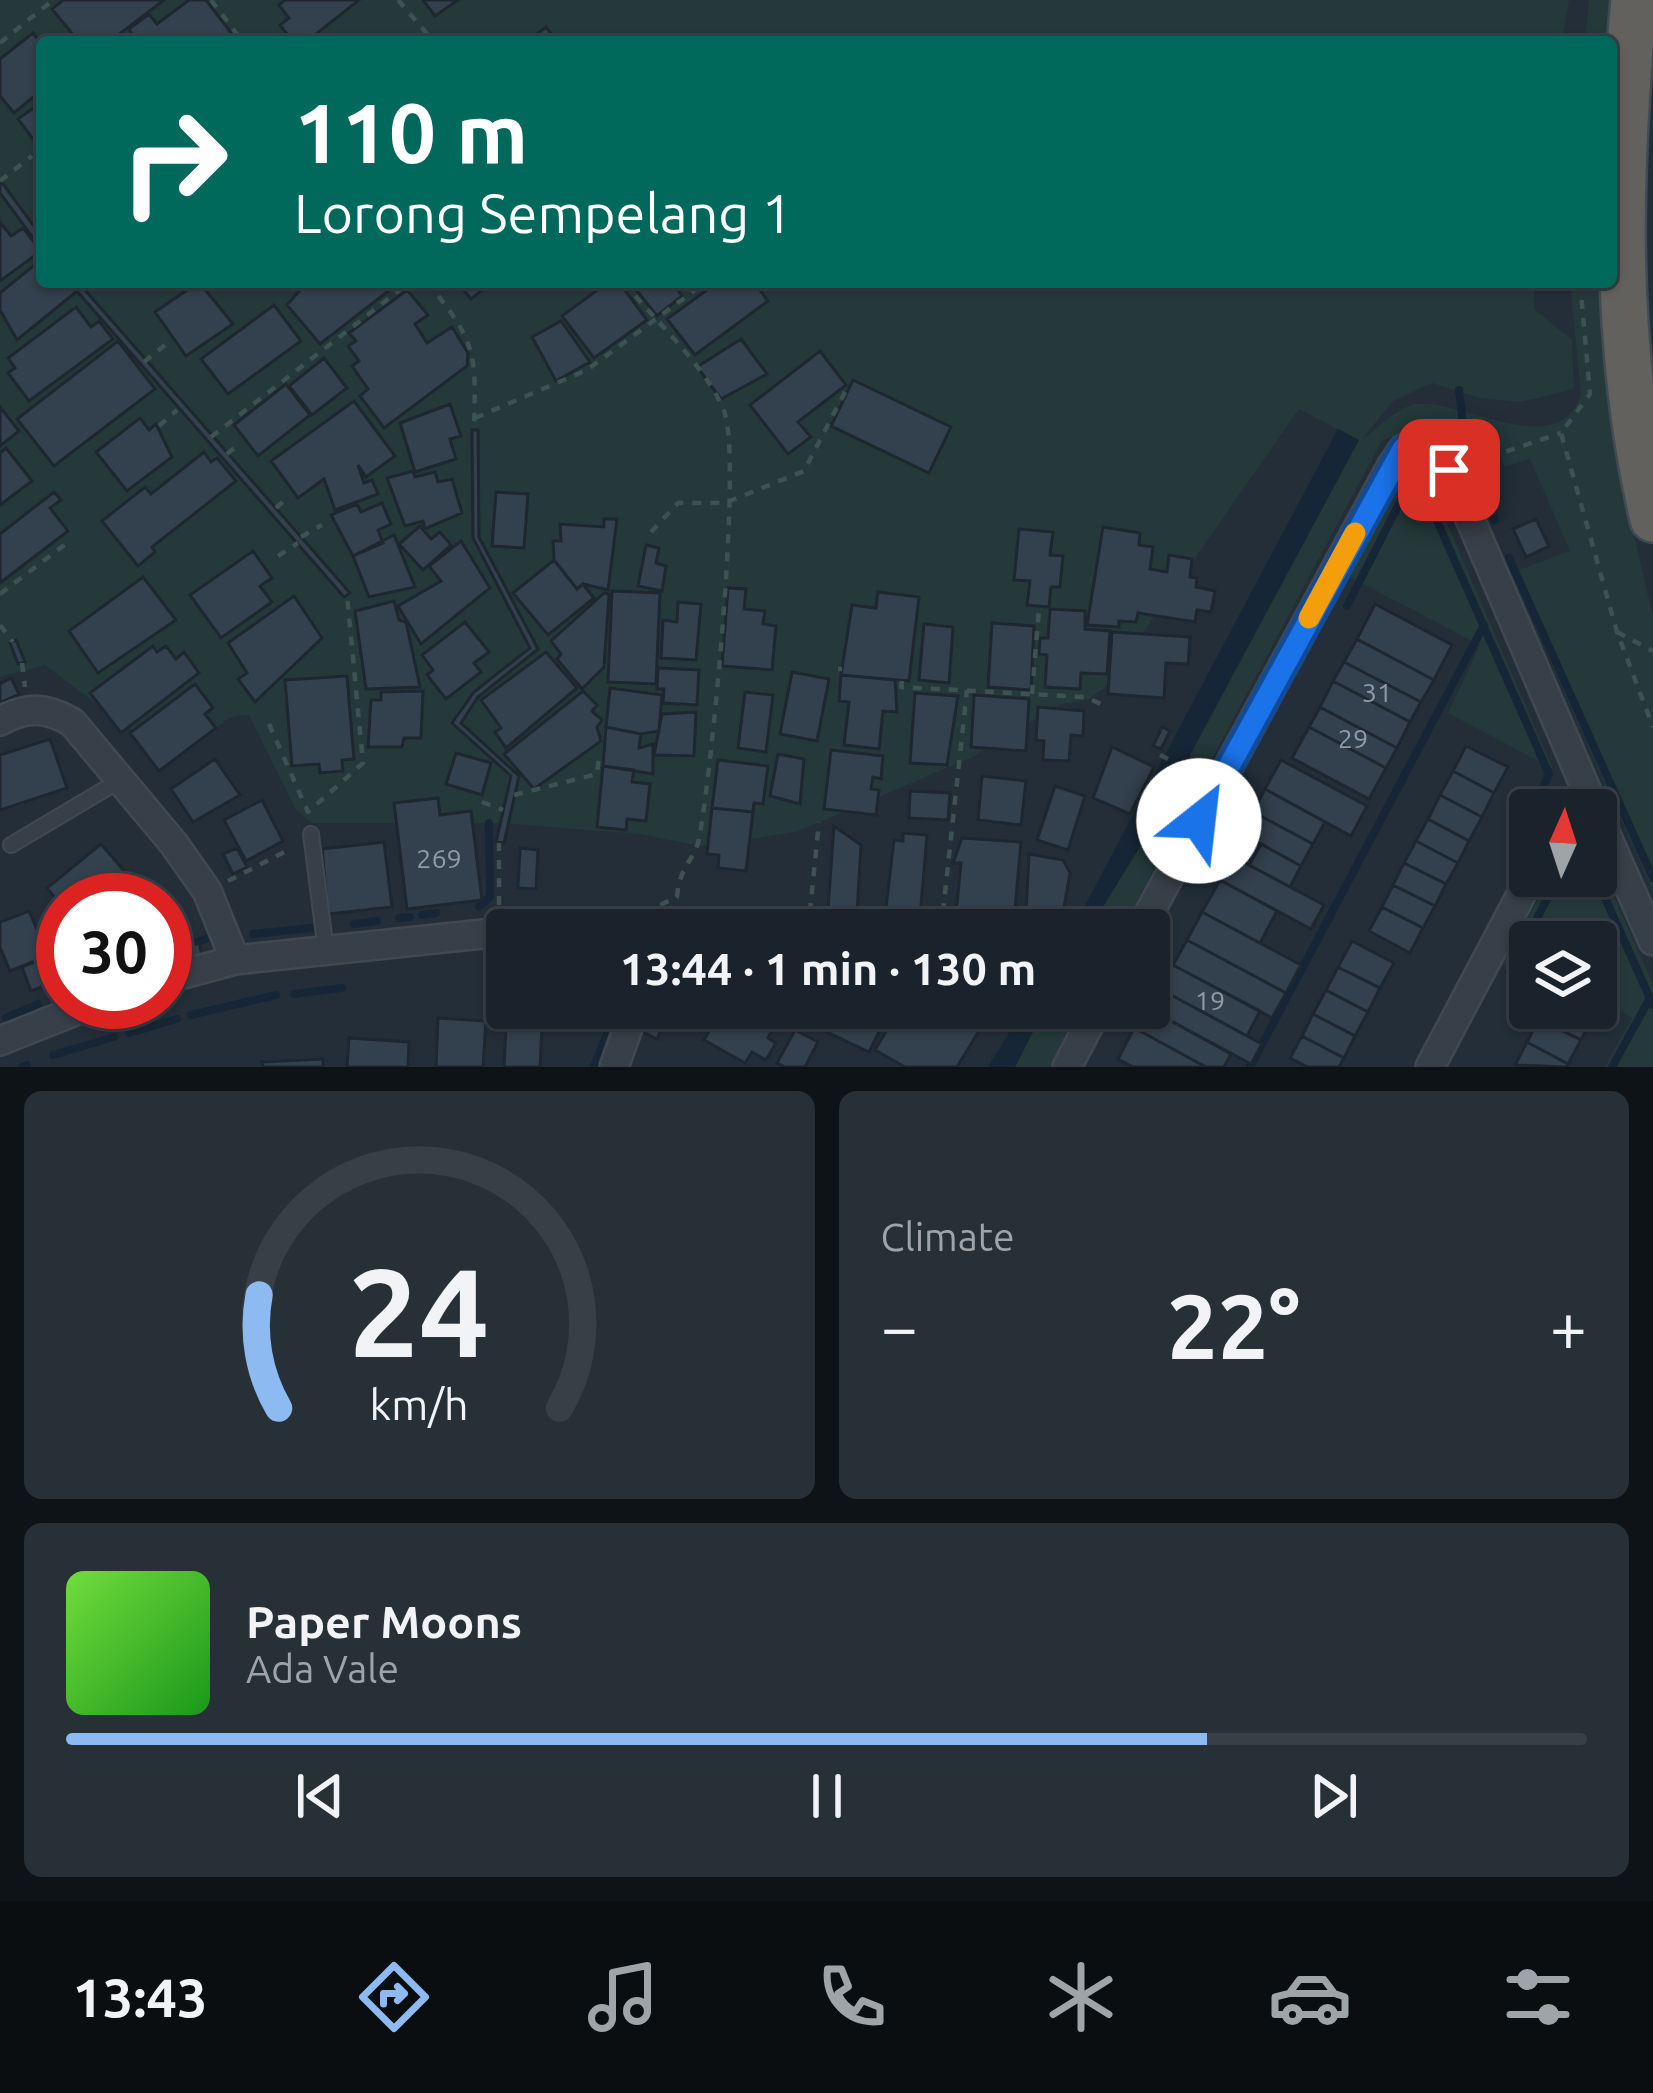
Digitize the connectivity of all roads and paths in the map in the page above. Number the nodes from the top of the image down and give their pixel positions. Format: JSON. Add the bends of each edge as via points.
{"nodes":[{"id":1,"x":53,"y":0,"type":"edge"},
{"id":2,"x":212,"y":0,"type":"edge"},
{"id":3,"x":398,"y":0,"type":"edge"},
{"id":4,"x":1634,"y":0,"type":"edge"},
{"id":5,"x":239,"y":36,"type":"edge"},
{"id":6,"x":429,"y":36,"type":"edge"},
{"id":7,"x":0,"y":43,"type":"edge"},
{"id":8,"x":32,"y":156,"type":"dead end"},
{"id":9,"x":0,"y":181,"type":"edge"},
{"id":10,"x":402,"y":288,"type":"edge"},
{"id":11,"x":432,"y":288,"type":"edge"},
{"id":12,"x":629,"y":288,"type":"edge"},
{"id":13,"x":698,"y":288,"type":"edge"},
{"id":14,"x":1581,"y":288,"type":"edge"},
{"id":15,"x":654,"y":321,"type":"junction"},
{"id":16,"x":164,"y":345,"type":"dead end"},
{"id":17,"x":144,"y":362,"type":"dead end"},
{"id":18,"x":847,"y":389,"type":"dead end"},
{"id":19,"x":177,"y":410,"type":"dead end"},
{"id":20,"x":475,"y":418,"type":"junction"},
{"id":21,"x":159,"y":426,"type":"dead end"},
{"id":22,"x":474,"y":430,"type":"dead end"},
{"id":23,"x":1562,"y":433,"type":"junction"},
{"id":24,"x":211,"y":437,"type":"dead end"},
{"id":25,"x":239,"y":444,"type":"dead end"},
{"id":26,"x":227,"y":454,"type":"dead end"},
{"id":27,"x":1449,"y":470,"type":"junction"},
{"id":28,"x":286,"y":499,"type":"dead end"},
{"id":29,"x":728,"y":501,"type":"junction"},
{"id":30,"x":276,"y":508,"type":"dead end"},
{"id":31,"x":1653,"y":519,"type":"edge"},
{"id":32,"x":322,"y":525,"type":"dead end"},
{"id":33,"x":651,"y":532,"type":"dead end"},
{"id":34,"x":71,"y":540,"type":"dead end"},
{"id":35,"x":278,"y":556,"type":"dead end"},
{"id":36,"x":0,"y":594,"type":"edge"},
{"id":37,"x":347,"y":595,"type":"dead end"},
{"id":38,"x":1039,"y":608,"type":"dead end"},
{"id":39,"x":0,"y":625,"type":"edge"},
{"id":40,"x":1617,"y":632,"type":"junction"},
{"id":41,"x":13,"y":642,"type":"dead end"},
{"id":42,"x":1653,"y":651,"type":"edge"},
{"id":43,"x":902,"y":681,"type":"dead end"},
{"id":44,"x":967,"y":690,"type":"junction"},
{"id":45,"x":1032,"y":694,"type":"junction"},
{"id":46,"x":1106,"y":706,"type":"dead end"},
{"id":47,"x":0,"y":721,"type":"edge"},
{"id":48,"x":269,"y":724,"type":"dead end"},
{"id":49,"x":1653,"y":727,"type":"edge"},
{"id":50,"x":1160,"y":755,"type":"dead end"},
{"id":51,"x":599,"y":757,"type":"dead end"},
{"id":52,"x":1196,"y":773,"type":"dead end"},
{"id":53,"x":122,"y":779,"type":"junction"},
{"id":54,"x":1582,"y":781,"type":"junction"},
{"id":55,"x":1578,"y":789,"type":"edge"},
{"id":56,"x":1585,"y":789,"type":"edge"},
{"id":57,"x":514,"y":795,"type":"dead end"},
{"id":58,"x":482,"y":802,"type":"dead end"},
{"id":59,"x":503,"y":810,"type":"dead end"},
{"id":60,"x":819,"y":822,"type":"dead end"},
{"id":61,"x":304,"y":837,"type":"joint"},
{"id":62,"x":499,"y":843,"type":"dead end"},
{"id":63,"x":11,"y":845,"type":"dead end"},
{"id":64,"x":1617,"y":860,"type":"edge"},
{"id":65,"x":207,"y":891,"type":"junction"},
{"id":66,"x":1520,"y":897,"type":"edge"},
{"id":67,"x":507,"y":909,"type":"edge"},
{"id":68,"x":659,"y":909,"type":"edge"},
{"id":69,"x":810,"y":909,"type":"edge"},
{"id":70,"x":943,"y":909,"type":"edge"},
{"id":71,"x":1151,"y":909,"type":"edge"},
{"id":72,"x":486,"y":932,"type":"edge"},
{"id":73,"x":1653,"y":941,"type":"edge"},
{"id":74,"x":326,"y":951,"type":"junction"},
{"id":75,"x":235,"y":960,"type":"junction"},
{"id":76,"x":192,"y":972,"type":"edge"},
{"id":77,"x":36,"y":1026,"type":"edge"},
{"id":78,"x":628,"y":1029,"type":"edge"},
{"id":79,"x":1087,"y":1029,"type":"edge"},
{"id":80,"x":0,"y":1040,"type":"edge"},
{"id":81,"x":614,"y":1067,"type":"edge"},
{"id":82,"x":1066,"y":1067,"type":"edge"},
{"id":83,"x":1430,"y":1067,"type":"edge"}],
"edges":[{"from":1,"to":7,"type":"path"},
{"from":2,"to":5,"type":"path"},
{"from":3,"to":6,"type":"path"},
{"from":4,"to":31,"type":"highway","via":[[1620,285],[1635,442]]},
{"from":8,"to":9,"type":"path"},
{"from":10,"to":24,"type":"path"},
{"from":11,"to":20,"type":"path","via":[[470,341]]},
{"from":12,"to":15,"type":"path"},
{"from":13,"to":15,"type":"path"},
{"from":14,"to":23,"type":"path","via":[[1590,394]]},
{"from":15,"to":20,"type":"path","via":[[562,383]]},
{"from":15,"to":29,"type":"path","via":[[727,417]]},
{"from":16,"to":17,"type":"path"},
{"from":18,"to":29,"type":"path","via":[[804,471]]},
{"from":19,"to":21,"type":"path"},
{"from":20,"to":22,"type":"path"},
{"from":23,"to":27,"type":"path"},
{"from":23,"to":40,"type":"path"},
{"from":25,"to":26,"type":"path"},
{"from":27,"to":54,"type":"street"},
{"from":27,"to":71,"type":"street","via":[[1430,445],[1403,449]]},
{"from":28,"to":30,"type":"path"},
{"from":29,"to":33,"type":"path","via":[[679,502]]},
{"from":29,"to":68,"type":"path","via":[[698,846],[680,870],[677,897]]},
{"from":32,"to":35,"type":"path"},
{"from":34,"to":36,"type":"path"},
{"from":37,"to":48,"type":"path","via":[[363,763],[308,812]]},
{"from":38,"to":45,"type":"path"},
{"from":39,"to":41,"type":"path"},
{"from":40,"to":42,"type":"path"},
{"from":40,"to":49,"type":"path"},
{"from":43,"to":44,"type":"path","via":[[901,687]]},
{"from":44,"to":45,"type":"path"},
{"from":44,"to":70,"type":"path"},
{"from":45,"to":46,"type":"path"},
{"from":47,"to":53,"type":"street","via":[[49,709],[72,722]]},
{"from":50,"to":52,"type":"path"},
{"from":51,"to":57,"type":"path","via":[[597,774]]},
{"from":53,"to":63,"type":"lane"},
{"from":53,"to":65,"type":"street"},
{"from":54,"to":55,"type":"street"},
{"from":54,"to":56,"type":"street"},
{"from":58,"to":59,"type":"path"},
{"from":60,"to":69,"type":"path"},
{"from":61,"to":65,"type":"path"},
{"from":61,"to":74,"type":"lane"},
{"from":62,"to":67,"type":"path"},
{"from":64,"to":73,"type":"street"},
{"from":65,"to":75,"type":"street"},
{"from":66,"to":83,"type":"street"},
{"from":72,"to":74,"type":"street"},
{"from":74,"to":75,"type":"street"},
{"from":75,"to":76,"type":"street"},
{"from":77,"to":80,"type":"street"},
{"from":78,"to":81,"type":"street"},
{"from":79,"to":82,"type":"street"}]}
